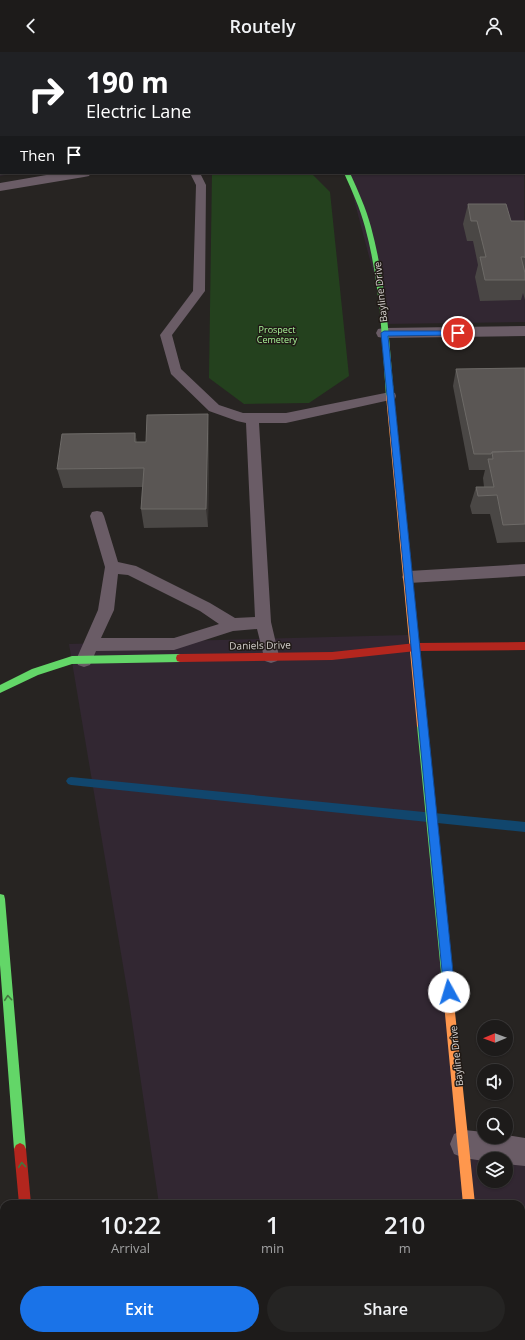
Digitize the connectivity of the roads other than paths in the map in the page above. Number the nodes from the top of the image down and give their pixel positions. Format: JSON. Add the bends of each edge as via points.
{"nodes":[{"id":1,"x":78,"y":174,"type":"edge"},
{"id":2,"x":195,"y":174,"type":"edge"},
{"id":3,"x":347,"y":174,"type":"edge"},
{"id":4,"x":0,"y":187,"type":"edge"},
{"id":5,"x":525,"y":331,"type":"edge"},
{"id":6,"x":384,"y":333,"type":"junction"},
{"id":7,"x":390,"y":396,"type":"junction"},
{"id":8,"x":252,"y":418,"type":"junction"},
{"id":9,"x":97,"y":516,"type":"dead end"},
{"id":10,"x":112,"y":567,"type":"junction"},
{"id":11,"x":525,"y":570,"type":"edge"},
{"id":12,"x":409,"y":578,"type":"junction"},
{"id":13,"x":263,"y":622,"type":"junction"},
{"id":14,"x":233,"y":625,"type":"junction"},
{"id":15,"x":90,"y":645,"type":"junction"},
{"id":16,"x":525,"y":646,"type":"edge"},
{"id":17,"x":416,"y":647,"type":"junction"},
{"id":18,"x":271,"y":656,"type":"junction"},
{"id":19,"x":84,"y":660,"type":"junction"},
{"id":20,"x":0,"y":689,"type":"edge"},
{"id":21,"x":0,"y":899,"type":"edge"},
{"id":22,"x":464,"y":1144,"type":"junction"},
{"id":23,"x":525,"y":1152,"type":"edge"},
{"id":24,"x":25,"y":1200,"type":"edge"},
{"id":25,"x":469,"y":1200,"type":"edge"}],
"edges":[{"from":1,"to":4,"type":"street"},
{"from":2,"to":8,"type":"lane","via":[[200,185],[199,291],[166,335],[175,371],[214,408],[242,418]]},
{"from":3,"to":6,"type":"street","name":"Bayline Drive","via":[[360,200],[374,248]]},
{"from":5,"to":6,"type":"street"},
{"from":6,"to":7,"type":"street","name":"Bayline Drive"},
{"from":7,"to":8,"type":"lane","via":[[286,418]]},
{"from":7,"to":12,"type":"street","name":"Bayline Drive"},
{"from":8,"to":13,"type":"lane"},
{"from":9,"to":10,"type":"lane"},
{"from":10,"to":14,"type":"lane","via":[[131,570],[205,607]]},
{"from":10,"to":15,"type":"lane","via":[[106,610]]},
{"from":11,"to":12,"type":"lane"},
{"from":12,"to":17,"type":"street","name":"Bayline Drive"},
{"from":13,"to":14,"type":"lane"},
{"from":13,"to":18,"type":"lane"},
{"from":14,"to":15,"type":"lane","via":[[174,644]]},
{"from":15,"to":19,"type":"lane"},
{"from":16,"to":17,"type":"street","name":"Daniels Drive"},
{"from":17,"to":18,"type":"street","name":"Daniels Drive","via":[[332,656]]},
{"from":17,"to":22,"type":"street","name":"Bayline Drive"},
{"from":18,"to":19,"type":"street","name":"Daniels Drive"},
{"from":19,"to":20,"type":"street","name":"Daniels Drive","via":[[72,660],[35,672]]},
{"from":24,"to":21,"type":"street","one_way":true},
{"from":22,"to":23,"type":"street"},
{"from":22,"to":25,"type":"street","name":"Bayline Drive"}]}
